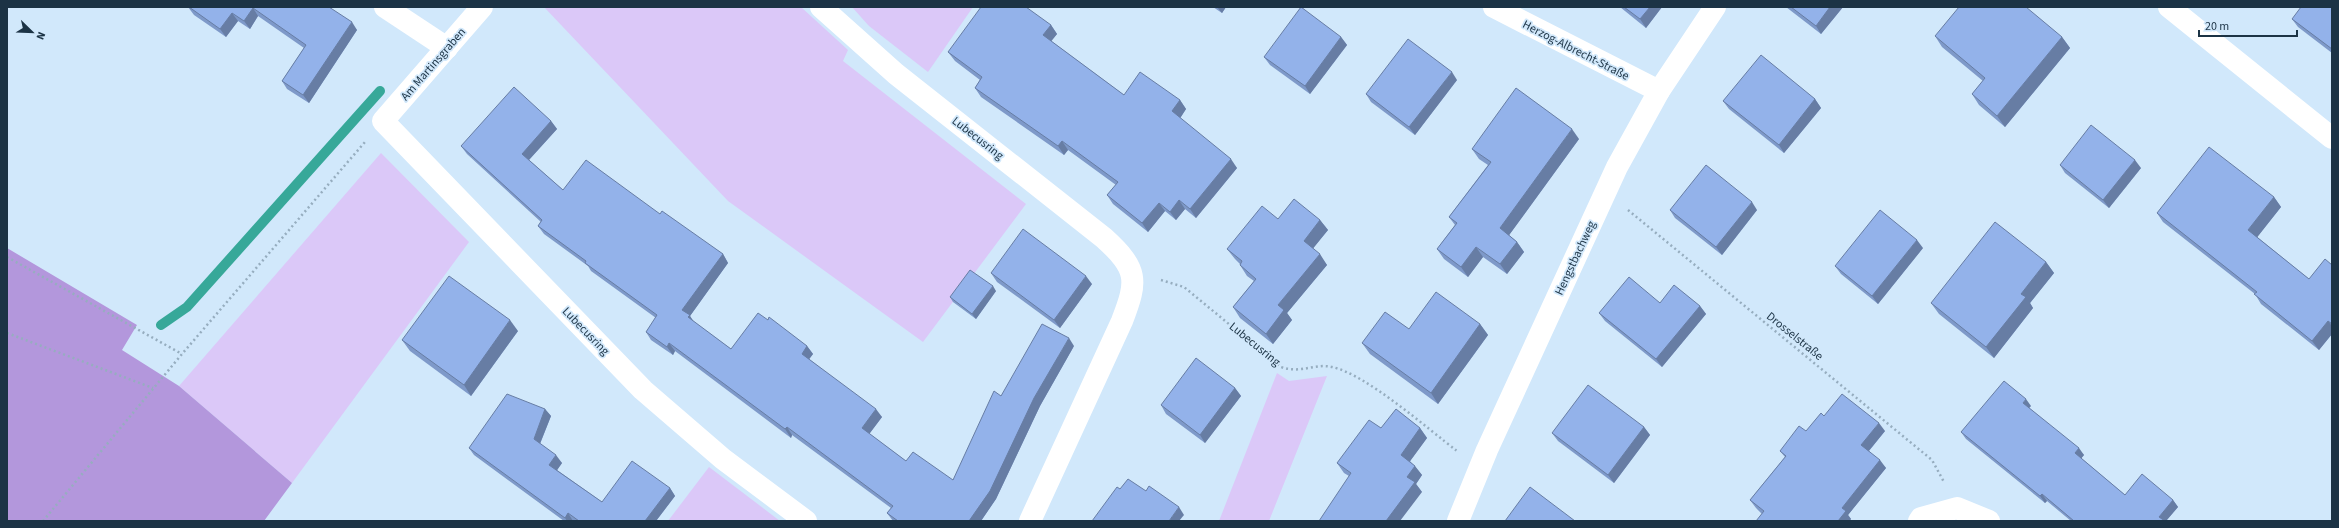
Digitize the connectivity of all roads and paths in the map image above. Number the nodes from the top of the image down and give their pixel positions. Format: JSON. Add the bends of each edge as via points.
{"nodes":[{"id":1,"x":386,"y":7,"type":"edge"},
{"id":2,"x":482,"y":7,"type":"edge"},
{"id":3,"x":821,"y":7,"type":"edge"},
{"id":4,"x":1494,"y":7,"type":"edge"},
{"id":5,"x":1714,"y":7,"type":"edge"},
{"id":6,"x":2169,"y":7,"type":"edge"},
{"id":7,"x":447,"y":48,"type":"junction"},
{"id":8,"x":1659,"y":91,"type":"junction"},
{"id":9,"x":383,"y":121,"type":"junction"},
{"id":10,"x":2332,"y":138,"type":"edge"},
{"id":11,"x":1606,"y":192,"type":"junction"},
{"id":12,"x":7,"y":257,"type":"edge"},
{"id":13,"x":1132,"y":272,"type":"junction"},
{"id":14,"x":7,"y":333,"type":"edge"},
{"id":15,"x":182,"y":354,"type":"junction"},
{"id":16,"x":154,"y":388,"type":"junction"},
{"id":17,"x":1480,"y":468,"type":"junction"},
{"id":18,"x":1957,"y":508,"type":"junction"},
{"id":19,"x":43,"y":521,"type":"edge"},
{"id":20,"x":806,"y":521,"type":"edge"},
{"id":21,"x":1030,"y":521,"type":"edge"},
{"id":22,"x":1458,"y":521,"type":"edge"},
{"id":23,"x":1919,"y":521,"type":"edge"},
{"id":24,"x":1989,"y":521,"type":"edge"}],
"edges":[{"from":1,"to":7,"type":"street"},
{"from":2,"to":7,"type":"street","name":"Am Martinsgraben"},
{"from":3,"to":13,"type":"street","name":"Lubecusring","via":[[896,74],[1104,238],[1119,251]]},
{"from":4,"to":8,"type":"street","name":"Herzog-Albrecht-Straße"},
{"from":5,"to":8,"type":"street","name":"Hengstbachweg"},
{"from":6,"to":10,"type":"street"},
{"from":7,"to":9,"type":"street","name":"Am Martinsgraben"},
{"from":8,"to":11,"type":"street","name":"Hengstbachweg"},
{"from":9,"to":15,"type":"path"},
{"from":9,"to":20,"type":"street","name":"Lubecusring","via":[[642,390],[723,459]]},
{"from":11,"to":17,"type":"street","name":"Hengstbachweg"},
{"from":11,"to":18,"type":"path","name":"Drosselstraße","via":[[1932,460]]},
{"from":12,"to":15,"type":"path"},
{"from":13,"to":17,"type":"path","name":"Lubecusring","via":[[1184,287],[1281,367],[1292,371],[1332,367],[1363,380]]},
{"from":13,"to":21,"type":"street","via":[[1132,292],[1122,321]]},
{"from":14,"to":16,"type":"path"},
{"from":15,"to":16,"type":"path"},
{"from":16,"to":19,"type":"path"},
{"from":17,"to":22,"type":"street","name":"Hengstbachweg"},
{"from":18,"to":23,"type":"street","via":[[1921,518]]},
{"from":18,"to":24,"type":"street"}]}
